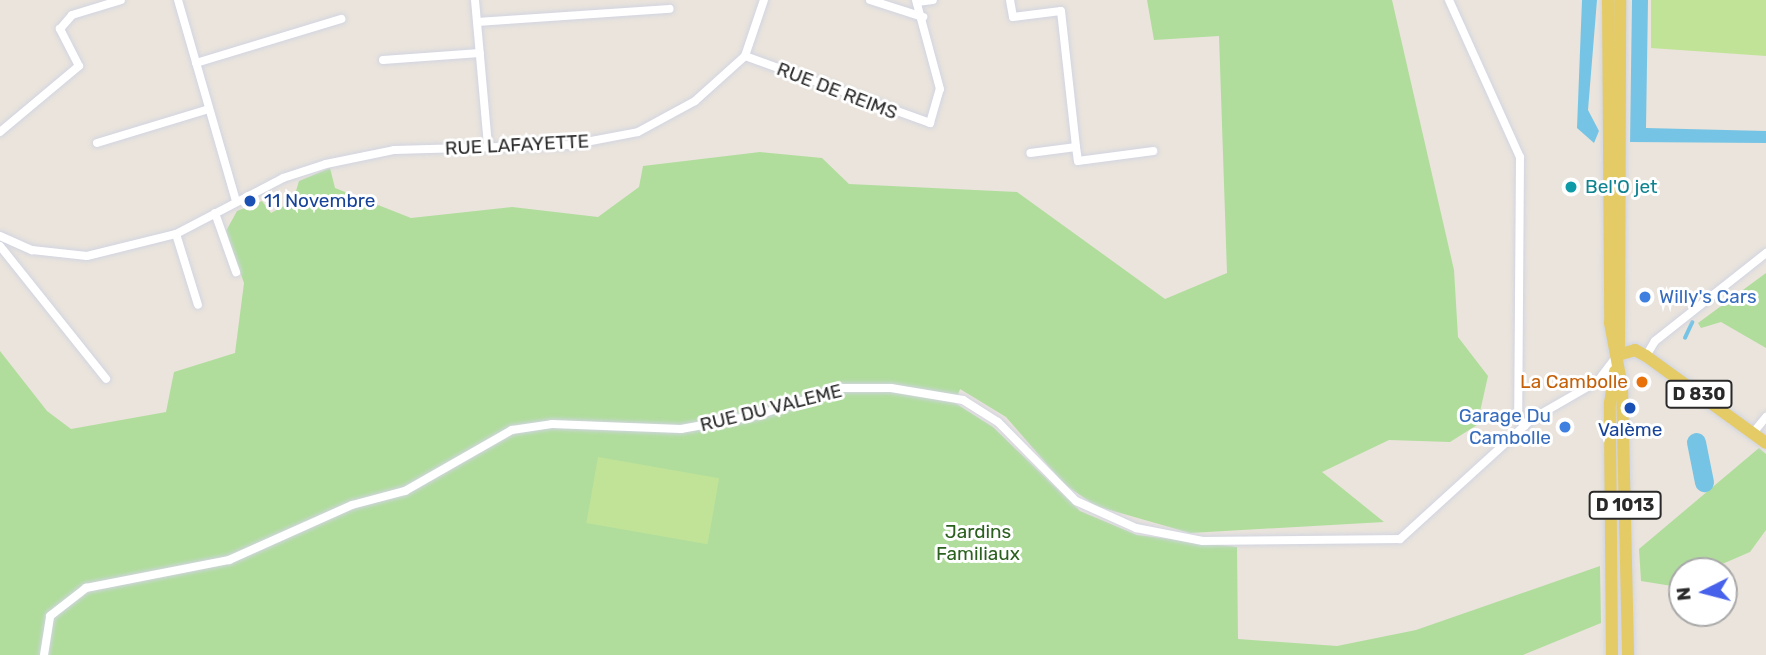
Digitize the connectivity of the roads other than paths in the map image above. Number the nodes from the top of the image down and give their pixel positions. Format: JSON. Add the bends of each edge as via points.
{"nodes":[{"id":1,"x":121,"y":0,"type":"edge"},
{"id":2,"x":178,"y":0,"type":"edge"},
{"id":3,"x":475,"y":0,"type":"edge"},
{"id":4,"x":764,"y":0,"type":"edge"},
{"id":5,"x":870,"y":0,"type":"edge"},
{"id":6,"x":933,"y":0,"type":"edge"},
{"id":7,"x":1010,"y":0,"type":"edge"},
{"id":8,"x":1449,"y":0,"type":"edge"},
{"id":9,"x":1608,"y":0,"type":"edge"},
{"id":10,"x":1620,"y":0,"type":"edge"},
{"id":11,"x":917,"y":1,"type":"edge"},
{"id":12,"x":670,"y":9,"type":"dead end"},
{"id":13,"x":923,"y":17,"type":"junction"},
{"id":14,"x":341,"y":19,"type":"dead end"},
{"id":15,"x":477,"y":22,"type":"junction"},
{"id":16,"x":480,"y":53,"type":"junction"},
{"id":17,"x":745,"y":57,"type":"junction"},
{"id":18,"x":383,"y":60,"type":"dead end"},
{"id":19,"x":196,"y":63,"type":"junction"},
{"id":20,"x":209,"y":108,"type":"junction"},
{"id":21,"x":0,"y":132,"type":"edge"},
{"id":22,"x":97,"y":142,"type":"dead end"},
{"id":23,"x":488,"y":147,"type":"junction"},
{"id":24,"x":1076,"y":147,"type":"junction"},
{"id":25,"x":1153,"y":151,"type":"dead end"},
{"id":26,"x":1030,"y":153,"type":"dead end"},
{"id":27,"x":236,"y":201,"type":"junction"},
{"id":28,"x":215,"y":212,"type":"junction"},
{"id":29,"x":176,"y":233,"type":"junction"},
{"id":30,"x":0,"y":236,"type":"edge"},
{"id":31,"x":0,"y":246,"type":"edge"},
{"id":32,"x":1766,"y":253,"type":"edge"},
{"id":33,"x":236,"y":272,"type":"dead end"},
{"id":34,"x":198,"y":305,"type":"dead end"},
{"id":35,"x":1618,"y":355,"type":"junction"},
{"id":36,"x":1646,"y":356,"type":"junction"},
{"id":37,"x":106,"y":379,"type":"dead end"},
{"id":38,"x":1766,"y":417,"type":"edge"},
{"id":39,"x":1524,"y":426,"type":"junction"},
{"id":40,"x":1753,"y":433,"type":"junction"},
{"id":41,"x":1766,"y":443,"type":"edge"},
{"id":42,"x":44,"y":655,"type":"edge"},
{"id":43,"x":1612,"y":655,"type":"edge"},
{"id":44,"x":1628,"y":655,"type":"edge"}],
"edges":[{"from":1,"to":21,"type":"street","via":[[72,15],[60,29],[79,66]]},
{"from":2,"to":19,"type":"street"},
{"from":3,"to":15,"type":"street"},
{"from":4,"to":17,"type":"street"},
{"from":5,"to":13,"type":"street"},
{"from":6,"to":11,"type":"street"},
{"from":7,"to":24,"type":"street","via":[[1013,17],[1061,11]]},
{"from":8,"to":39,"type":"street","via":[[1520,157],[1518,415]]},
{"from":9,"to":35,"type":"main road","number":"D 1013","via":[[1610,323]]},
{"from":10,"to":35,"type":"main road","number":"D 1013"},
{"from":11,"to":13,"type":"street"},
{"from":12,"to":15,"type":"street"},
{"from":13,"to":17,"type":"street","name":"RUE DE REIMS","via":[[940,89],[930,122]]},
{"from":14,"to":19,"type":"street"},
{"from":15,"to":16,"type":"street"},
{"from":16,"to":18,"type":"street"},
{"from":16,"to":23,"type":"street"},
{"from":17,"to":23,"type":"street","name":"RUE LAFAYETTE","via":[[695,101],[638,132],[570,145]]},
{"from":19,"to":20,"type":"street"},
{"from":20,"to":22,"type":"street"},
{"from":20,"to":27,"type":"street"},
{"from":23,"to":27,"type":"street","name":"RUE LAFAYETTE","via":[[359,157],[282,178]]},
{"from":24,"to":25,"type":"street","via":[[1078,160]]},
{"from":24,"to":26,"type":"street"},
{"from":27,"to":28,"type":"street","name":"RUE LAFAYETTE"},
{"from":28,"to":29,"type":"street","name":"RUE LAFAYETTE"},
{"from":28,"to":33,"type":"street"},
{"from":29,"to":30,"type":"street","name":"RUE LAFAYETTE","via":[[87,256],[32,250]]},
{"from":29,"to":34,"type":"street"},
{"from":31,"to":37,"type":"street"},
{"from":32,"to":36,"type":"street","via":[[1655,341]]},
{"from":35,"to":36,"type":"main road","via":[[1634,350]]},
{"from":35,"to":39,"type":"street","name":"RUE DU VALEME","via":[[1598,380]]},
{"from":35,"to":43,"type":"main road","number":"D 1013","via":[[1610,403]]},
{"from":35,"to":44,"type":"main road","number":"D 1013"},
{"from":36,"to":40,"type":"main road","number":"D 830"},
{"from":38,"to":40,"type":"street"},
{"from":39,"to":42,"type":"street","name":"RUE DU VALEME","via":[[1406,537],[1203,541],[1149,532],[1076,501],[998,422],[963,400],[901,389],[842,388],[747,418],[681,429],[552,424],[512,430],[405,491],[344,508],[229,560],[86,588],[50,616]]},
{"from":40,"to":41,"type":"main road","number":"D 830"}]}
